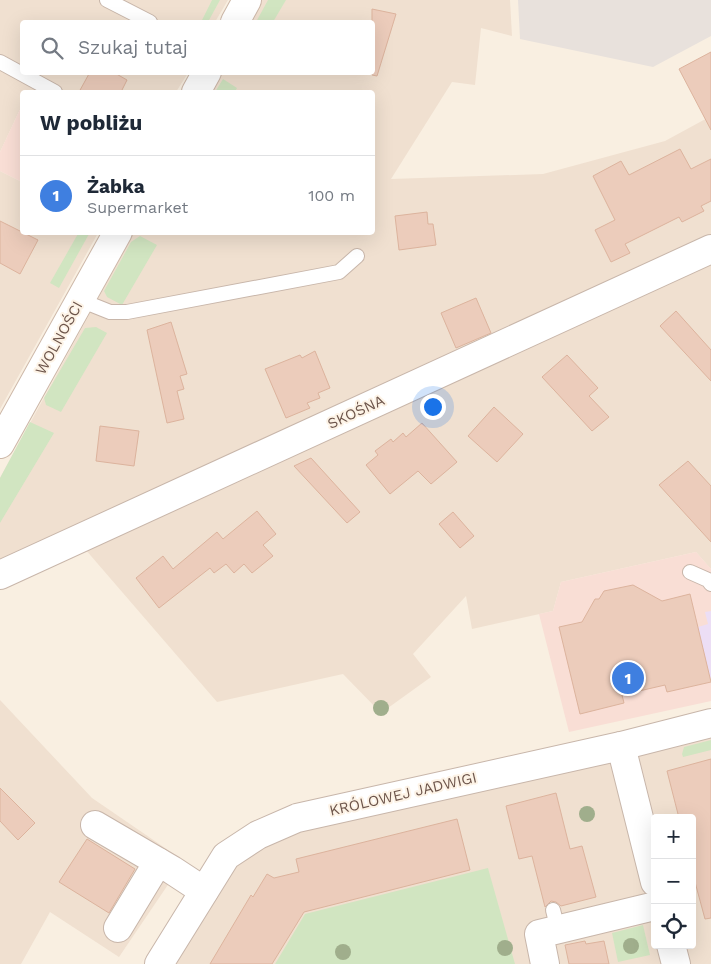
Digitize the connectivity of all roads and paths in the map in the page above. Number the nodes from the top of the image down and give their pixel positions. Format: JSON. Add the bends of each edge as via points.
{"nodes":[{"id":1,"x":107,"y":0,"type":"edge"},
{"id":2,"x":247,"y":0,"type":"edge"},
{"id":3,"x":146,"y":20,"type":"edge"},
{"id":4,"x":235,"y":20,"type":"edge"},
{"id":5,"x":0,"y":62,"type":"edge"},
{"id":6,"x":20,"y":73,"type":"edge"},
{"id":7,"x":24,"y":75,"type":"edge"},
{"id":8,"x":204,"y":75,"type":"edge"},
{"id":9,"x":52,"y":90,"type":"edge"},
{"id":10,"x":197,"y":90,"type":"edge"},
{"id":11,"x":116,"y":235,"type":"edge"},
{"id":12,"x":711,"y":249,"type":"edge"},
{"id":13,"x":357,"y":256,"type":"dead end"},
{"id":14,"x":80,"y":300,"type":"junction"},
{"id":15,"x":0,"y":444,"type":"edge"},
{"id":16,"x":690,"y":572,"type":"dead end"},
{"id":17,"x":0,"y":575,"type":"edge"},
{"id":18,"x":711,"y":584,"type":"edge"},
{"id":19,"x":711,"y":723,"type":"edge"},
{"id":20,"x":622,"y":746,"type":"junction"},
{"id":21,"x":96,"y":825,"type":"dead end"},
{"id":22,"x":158,"y":862,"type":"junction"},
{"id":23,"x":651,"y":866,"type":"edge"},
{"id":24,"x":204,"y":892,"type":"junction"},
{"id":25,"x":651,"y":907,"type":"edge"},
{"id":26,"x":118,"y":928,"type":"dead end"},
{"id":27,"x":672,"y":949,"type":"edge"},
{"id":28,"x":159,"y":964,"type":"edge"},
{"id":29,"x":545,"y":964,"type":"edge"},
{"id":30,"x":676,"y":964,"type":"edge"}],
"edges":[{"from":1,"to":3,"type":"lane"},
{"from":2,"to":4,"type":"street"},
{"from":5,"to":6,"type":"lane"},
{"from":7,"to":9,"type":"lane"},
{"from":8,"to":10,"type":"street"},
{"from":11,"to":14,"type":"street","name":"WOLNOŚCI"},
{"from":12,"to":17,"type":"street","name":"SKOŚNA"},
{"from":13,"to":14,"type":"lane","via":[[339,272],[127,312],[110,312]]},
{"from":14,"to":15,"type":"street","name":"WOLNOŚCI"},
{"from":16,"to":18,"type":"lane"},
{"from":19,"to":20,"type":"street","name":"KRÓLOWEJ JADWIGI"},
{"from":20,"to":23,"type":"street"},
{"from":20,"to":24,"type":"street","name":"KRÓLOWEJ JADWIGI","via":[[297,818],[258,835],[226,856]]},
{"from":21,"to":22,"type":"street"},
{"from":22,"to":24,"type":"street"},
{"from":22,"to":26,"type":"street"},
{"from":24,"to":28,"type":"street","name":"KRÓLOWEJ JADWIGI"},
{"from":25,"to":29,"type":"street","via":[[556,920],[539,934]]},
{"from":27,"to":30,"type":"street"}]}
